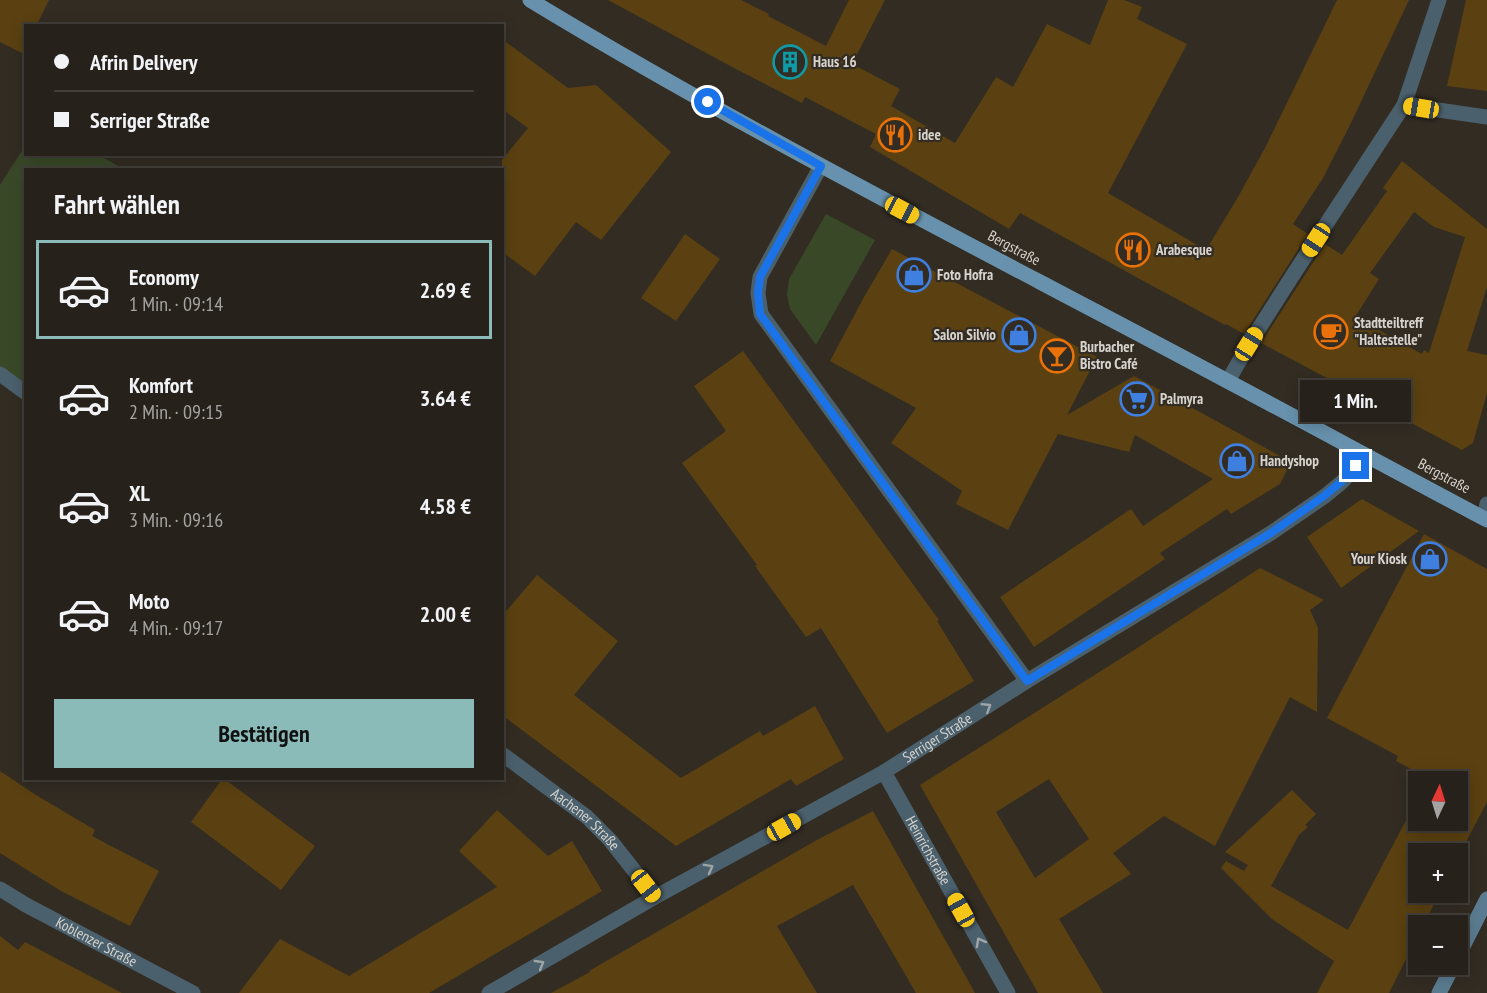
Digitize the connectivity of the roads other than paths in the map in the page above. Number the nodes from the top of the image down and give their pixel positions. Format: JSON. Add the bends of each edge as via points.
{"nodes":[{"id":1,"x":530,"y":0,"type":"edge"},
{"id":2,"x":1439,"y":0,"type":"edge"},
{"id":3,"x":1404,"y":105,"type":"junction"},
{"id":4,"x":1487,"y":117,"type":"edge"},
{"id":5,"x":821,"y":166,"type":"junction"},
{"id":6,"x":0,"y":374,"type":"edge"},
{"id":7,"x":1228,"y":381,"type":"junction"},
{"id":8,"x":24,"y":392,"type":"edge"},
{"id":9,"x":1366,"y":456,"type":"junction"},
{"id":10,"x":1486,"y":514,"type":"edge"},
{"id":11,"x":1027,"y":681,"type":"junction"},
{"id":12,"x":504,"y":755,"type":"edge"},
{"id":13,"x":884,"y":772,"type":"junction"},
{"id":14,"x":0,"y":889,"type":"edge"},
{"id":15,"x":655,"y":897,"type":"junction"},
{"id":16,"x":1487,"y":899,"type":"edge"},
{"id":17,"x":1468,"y":936,"type":"edge"},
{"id":18,"x":1448,"y":975,"type":"edge"},
{"id":19,"x":193,"y":993,"type":"edge"},
{"id":20,"x":489,"y":993,"type":"edge"},
{"id":21,"x":1008,"y":993,"type":"edge"},
{"id":22,"x":1439,"y":993,"type":"edge"}],
"edges":[{"from":1,"to":5,"type":"main road","name":"Bergstraße"},
{"from":2,"to":3,"type":"street"},
{"from":3,"to":4,"type":"street"},
{"from":3,"to":7,"type":"street"},
{"from":5,"to":7,"type":"main road","name":"Bergstraße"},
{"from":5,"to":11,"type":"street","via":[[760,277],[760,314]]},
{"from":6,"to":8,"type":"street"},
{"from":7,"to":9,"type":"main road","name":"Bergstraße"},
{"from":9,"to":10,"type":"main road","name":"Bergstraße"},
{"from":9,"to":11,"type":"street","name":"Serriger Straße","via":[[1324,496],[1271,533]]},
{"from":13,"to":11,"type":"street","name":"Serriger Straße","one_way":true},
{"from":12,"to":15,"type":"street","name":"Aachener Straße","via":[[587,817]]},
{"from":15,"to":13,"type":"street","name":"Serriger Straße","one_way":true},
{"from":21,"to":13,"type":"street","name":"Heinrichstraße","one_way":true},
{"from":14,"to":19,"type":"street","name":"Koblenzer Straße"},
{"from":20,"to":15,"type":"street","name":"Serriger Straße","one_way":true},
{"from":16,"to":17,"type":"main road"},
{"from":18,"to":22,"type":"main road"}]}
